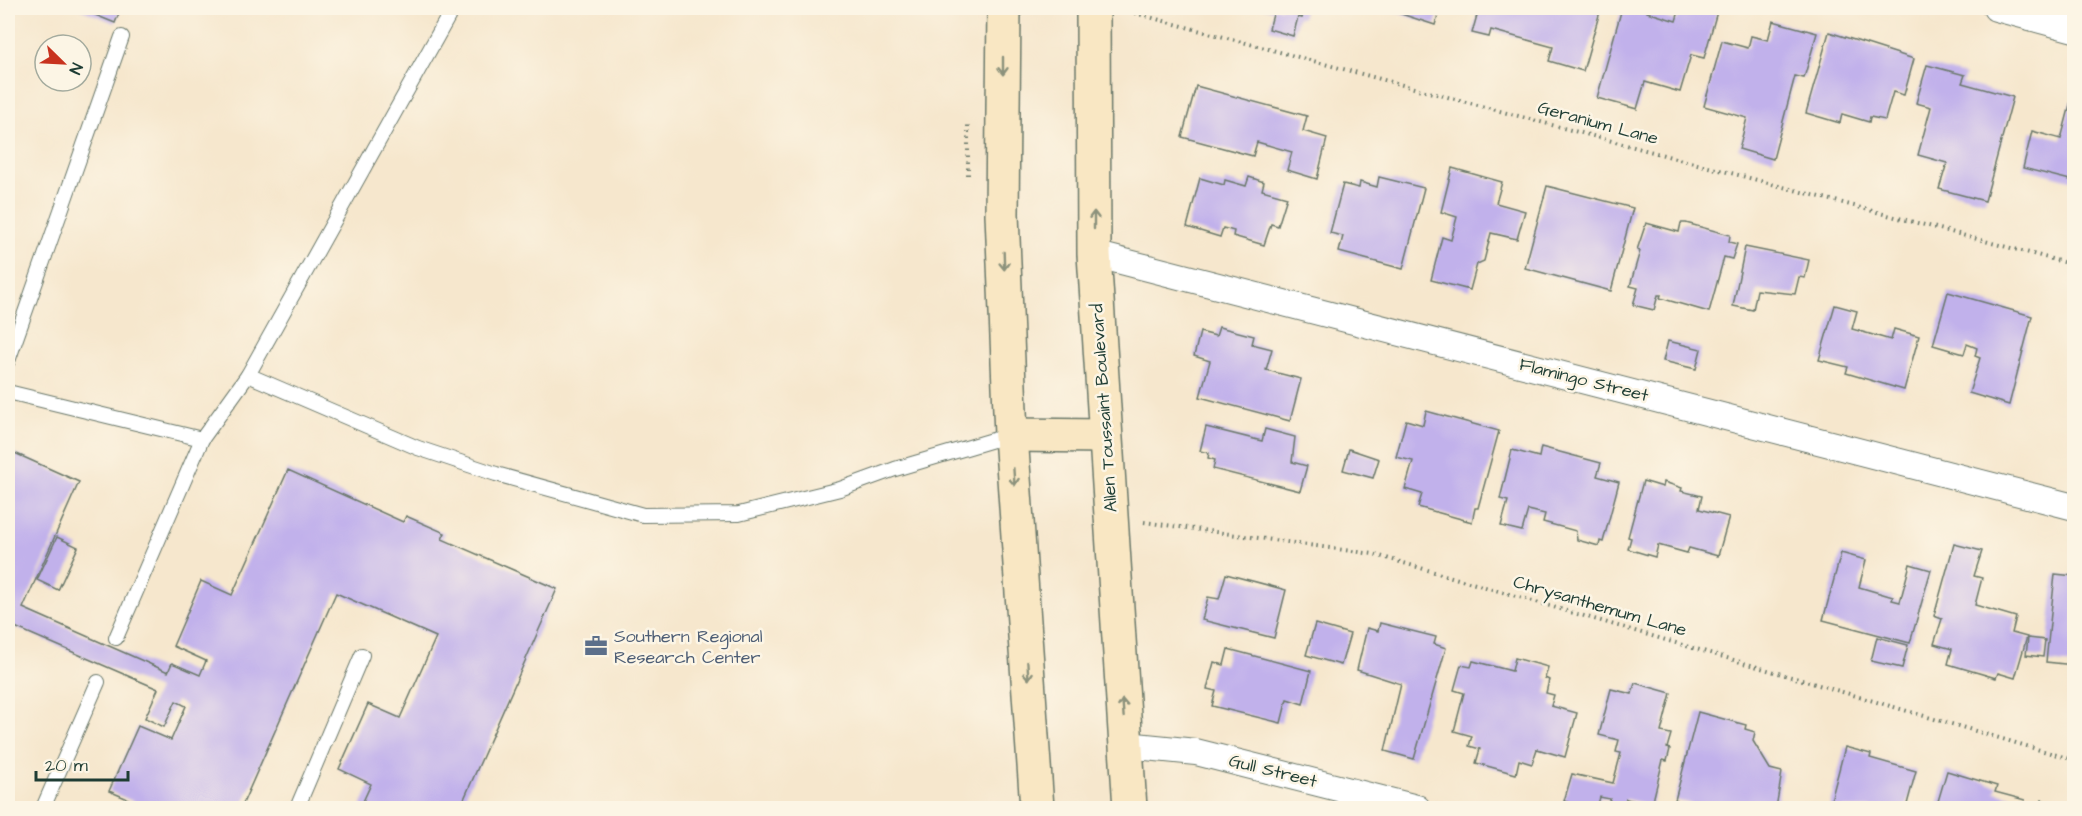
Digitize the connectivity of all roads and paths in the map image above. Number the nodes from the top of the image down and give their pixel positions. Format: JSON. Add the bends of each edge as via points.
{"nodes":[{"id":1,"x":453,"y":8,"type":"edge"},
{"id":2,"x":1004,"y":8,"type":"edge"},
{"id":3,"x":1093,"y":8,"type":"edge"},
{"id":4,"x":1114,"y":8,"type":"edge"},
{"id":5,"x":1996,"y":8,"type":"edge"},
{"id":6,"x":2074,"y":28,"type":"edge"},
{"id":7,"x":122,"y":37,"type":"dead end"},
{"id":8,"x":1094,"y":254,"type":"junction"},
{"id":9,"x":2074,"y":265,"type":"edge"},
{"id":10,"x":8,"y":361,"type":"edge"},
{"id":11,"x":248,"y":375,"type":"junction"},
{"id":12,"x":8,"y":392,"type":"edge"},
{"id":13,"x":1011,"y":435,"type":"junction"},
{"id":14,"x":1105,"y":436,"type":"junction"},
{"id":15,"x":202,"y":439,"type":"junction"},
{"id":16,"x":2074,"y":507,"type":"edge"},
{"id":17,"x":1110,"y":518,"type":"junction"},
{"id":18,"x":116,"y":638,"type":"dead end"},
{"id":19,"x":362,"y":655,"type":"dead end"},
{"id":20,"x":98,"y":682,"type":"dead end"},
{"id":21,"x":1126,"y":745,"type":"junction"},
{"id":22,"x":2074,"y":760,"type":"edge"},
{"id":23,"x":43,"y":808,"type":"edge"},
{"id":24,"x":297,"y":808,"type":"edge"},
{"id":25,"x":1037,"y":808,"type":"edge"},
{"id":26,"x":1130,"y":808,"type":"edge"},
{"id":27,"x":1417,"y":808,"type":"edge"}],
"edges":[{"from":1,"to":11,"type":"lane"},
{"from":2,"to":13,"type":"main road","one_way":true,"via":[[1002,214]]},
{"from":8,"to":3,"type":"main road","name":"Allen Toussaint Boulevard","one_way":true},
{"from":4,"to":9,"type":"path","name":"Geranium Lane"},
{"from":5,"to":6,"type":"street"},
{"from":7,"to":10,"type":"lane"},
{"from":8,"to":14,"type":"main road","name":"Allen Toussaint Boulevard"},
{"from":8,"to":16,"type":"street","name":"Flamingo Street"},
{"from":11,"to":13,"type":"lane","via":[[418,448],[643,515],[739,514],[840,489]]},
{"from":11,"to":15,"type":"lane"},
{"from":12,"to":15,"type":"lane"},
{"from":13,"to":14,"type":"main road"},
{"from":13,"to":25,"type":"main road","one_way":true},
{"from":14,"to":17,"type":"main road","name":"Allen Toussaint Boulevard"},
{"from":15,"to":18,"type":"lane"},
{"from":21,"to":17,"type":"main road","name":"Allen Toussaint Boulevard","one_way":true},
{"from":17,"to":22,"type":"path","name":"Chrysanthemum Lane","via":[[1373,554]]},
{"from":19,"to":24,"type":"lane"},
{"from":20,"to":23,"type":"lane"},
{"from":21,"to":26,"type":"main road","name":"Allen Toussaint Boulevard"},
{"from":21,"to":27,"type":"street","name":"Gull Street","via":[[1196,752]]}]}
